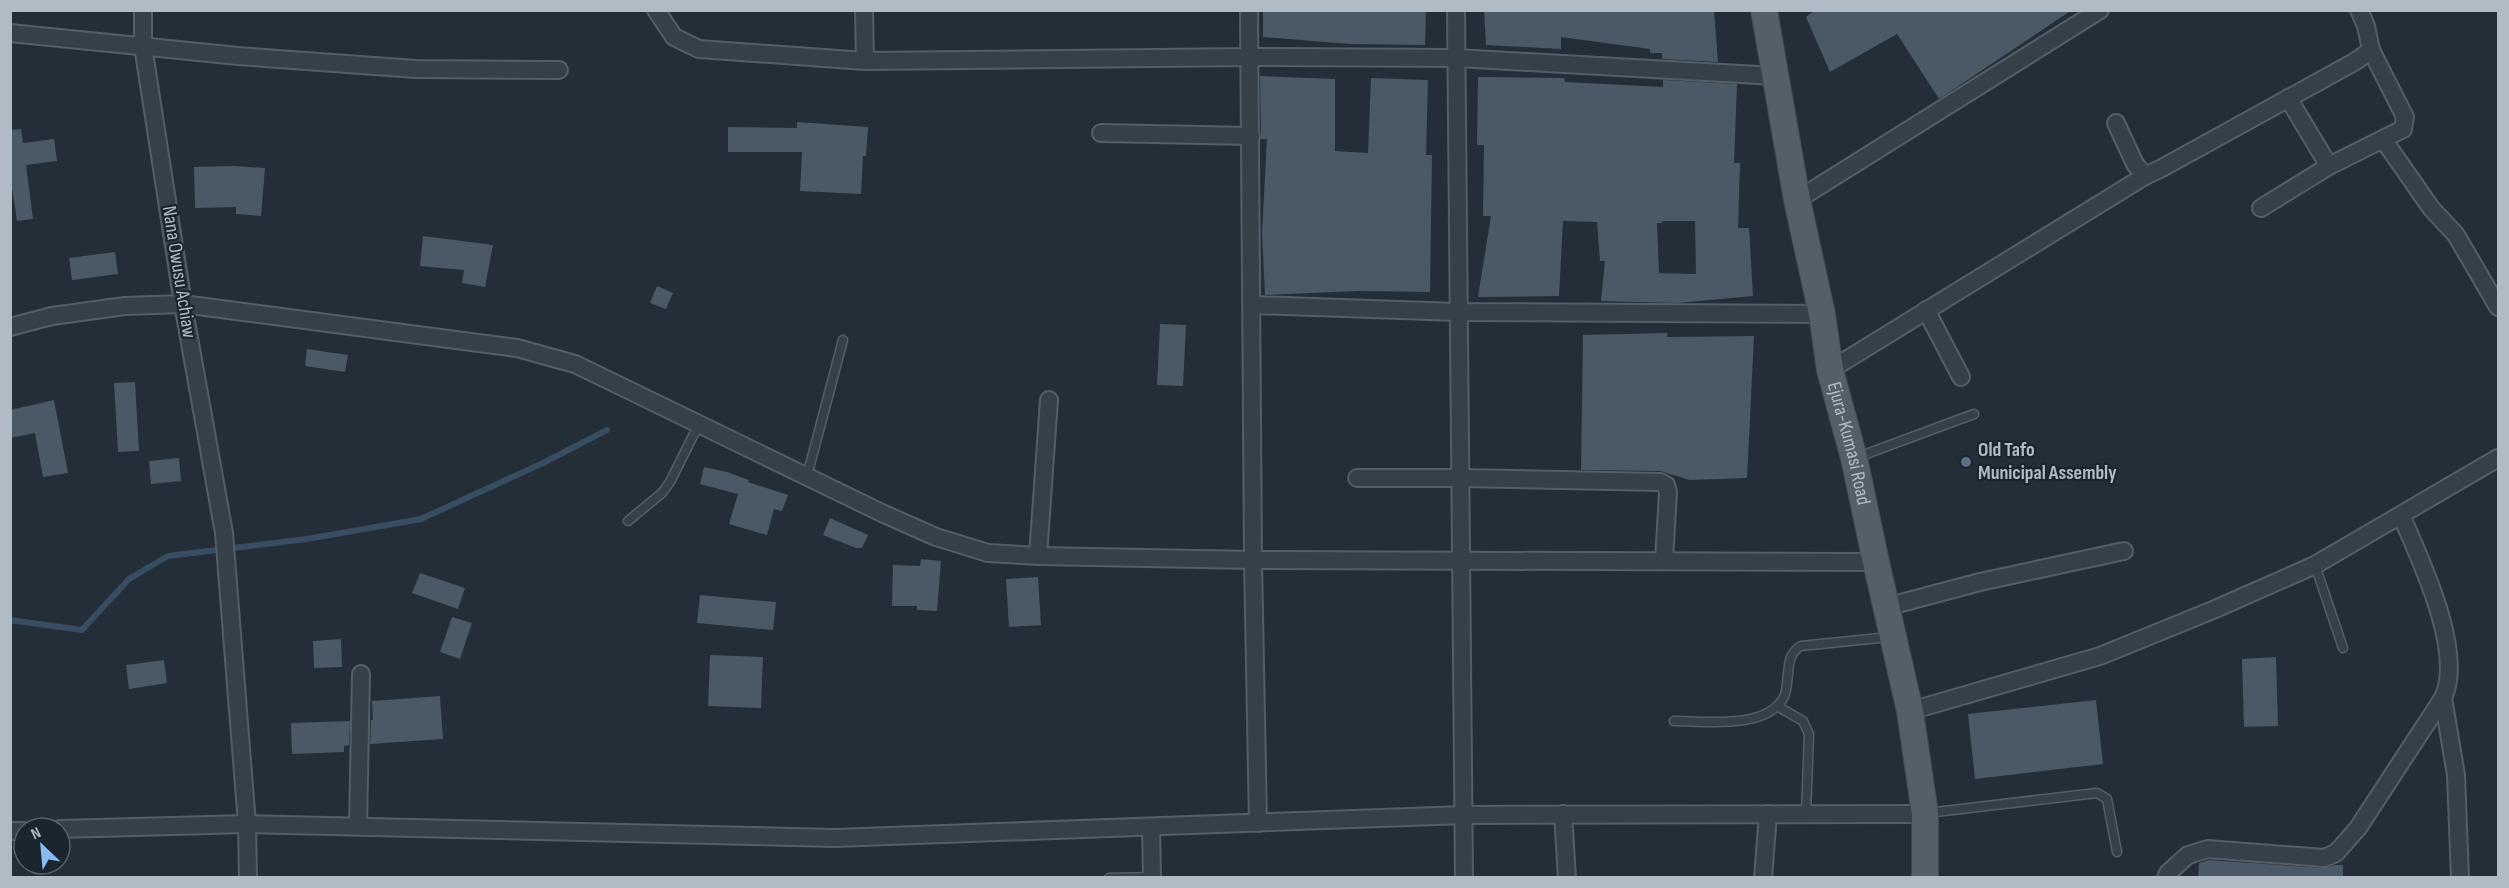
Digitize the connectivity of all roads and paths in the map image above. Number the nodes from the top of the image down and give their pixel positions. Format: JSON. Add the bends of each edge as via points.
{"nodes":[{"id":1,"x":143,"y":10,"type":"edge"},
{"id":2,"x":656,"y":10,"type":"edge"},
{"id":3,"x":864,"y":10,"type":"edge"},
{"id":4,"x":1249,"y":10,"type":"edge"},
{"id":5,"x":1456,"y":10,"type":"edge"},
{"id":6,"x":1764,"y":10,"type":"edge"},
{"id":7,"x":2100,"y":10,"type":"edge"},
{"id":8,"x":2359,"y":10,"type":"edge"},
{"id":9,"x":10,"y":33,"type":"edge"},
{"id":10,"x":143,"y":46,"type":"junction"},
{"id":11,"x":2371,"y":50,"type":"junction"},
{"id":12,"x":1249,"y":57,"type":"junction"},
{"id":13,"x":1457,"y":58,"type":"junction"},
{"id":14,"x":865,"y":61,"type":"junction"},
{"id":15,"x":559,"y":70,"type":"dead end"},
{"id":16,"x":1776,"y":76,"type":"junction"},
{"id":17,"x":2288,"y":98,"type":"junction"},
{"id":18,"x":2116,"y":123,"type":"dead end"},
{"id":19,"x":1101,"y":133,"type":"dead end"},
{"id":20,"x":1251,"y":136,"type":"junction"},
{"id":21,"x":2383,"y":139,"type":"junction"},
{"id":22,"x":2329,"y":166,"type":"junction"},
{"id":23,"x":2145,"y":176,"type":"junction"},
{"id":24,"x":1797,"y":200,"type":"junction"},
{"id":25,"x":2260,"y":208,"type":"dead end"},
{"id":26,"x":183,"y":304,"type":"junction"},
{"id":27,"x":1252,"y":305,"type":"junction"},
{"id":28,"x":2499,"y":307,"type":"edge"},
{"id":29,"x":1926,"y":310,"type":"junction"},
{"id":30,"x":1458,"y":312,"type":"junction"},
{"id":31,"x":1822,"y":314,"type":"junction"},
{"id":32,"x":10,"y":327,"type":"edge"},
{"id":33,"x":843,"y":340,"type":"dead end"},
{"id":34,"x":1830,"y":370,"type":"junction"},
{"id":35,"x":1961,"y":377,"type":"dead end"},
{"id":36,"x":1049,"y":400,"type":"dead end"},
{"id":37,"x":1974,"y":414,"type":"dead end"},
{"id":38,"x":699,"y":424,"type":"junction"},
{"id":39,"x":1854,"y":458,"type":"junction"},
{"id":40,"x":2499,"y":458,"type":"edge"},
{"id":41,"x":807,"y":476,"type":"junction"},
{"id":42,"x":1356,"y":478,"type":"dead end"},
{"id":43,"x":1460,"y":478,"type":"junction"},
{"id":44,"x":2401,"y":515,"type":"junction"},
{"id":45,"x":628,"y":521,"type":"dead end"},
{"id":46,"x":2124,"y":551,"type":"dead end"},
{"id":47,"x":1038,"y":556,"type":"junction"},
{"id":48,"x":1460,"y":560,"type":"junction"},
{"id":49,"x":1253,"y":561,"type":"junction"},
{"id":50,"x":1664,"y":561,"type":"junction"},
{"id":51,"x":1876,"y":562,"type":"junction"},
{"id":52,"x":2315,"y":565,"type":"junction"},
{"id":53,"x":1886,"y":607,"type":"junction"},
{"id":54,"x":1893,"y":637,"type":"junction"},
{"id":55,"x":2343,"y":648,"type":"dead end"},
{"id":56,"x":362,"y":674,"type":"dead end"},
{"id":57,"x":2443,"y":698,"type":"junction"},
{"id":58,"x":1777,"y":706,"type":"junction"},
{"id":59,"x":1910,"y":711,"type":"junction"},
{"id":60,"x":1674,"y":721,"type":"dead end"},
{"id":61,"x":1563,"y":814,"type":"junction"},
{"id":62,"x":1768,"y":814,"type":"junction"},
{"id":63,"x":1806,"y":814,"type":"junction"},
{"id":64,"x":1925,"y":814,"type":"junction"},
{"id":65,"x":1464,"y":815,"type":"junction"},
{"id":66,"x":1258,"y":823,"type":"junction"},
{"id":67,"x":247,"y":824,"type":"junction"},
{"id":68,"x":358,"y":826,"type":"junction"},
{"id":69,"x":1151,"y":827,"type":"junction"},
{"id":70,"x":72,"y":829,"type":"edge"},
{"id":71,"x":2117,"y":852,"type":"dead end"},
{"id":72,"x":1152,"y":877,"type":"edge"},
{"id":73,"x":248,"y":878,"type":"edge"},
{"id":74,"x":1108,"y":878,"type":"edge"},
{"id":75,"x":1464,"y":878,"type":"edge"},
{"id":76,"x":1567,"y":878,"type":"edge"},
{"id":77,"x":1763,"y":878,"type":"edge"},
{"id":78,"x":1925,"y":878,"type":"edge"},
{"id":79,"x":2166,"y":878,"type":"edge"},
{"id":80,"x":2460,"y":878,"type":"edge"}],
"edges":[{"from":1,"to":10,"type":"street","name":"Nana Owusu Achiaw"},
{"from":2,"to":14,"type":"street","via":[[674,37],[699,49]]},
{"from":3,"to":14,"type":"street"},
{"from":4,"to":12,"type":"street"},
{"from":5,"to":13,"type":"street"},
{"from":6,"to":16,"type":"main road","name":"Ejura-Kumasi Road"},
{"from":7,"to":24,"type":"street"},
{"from":8,"to":11,"type":"street"},
{"from":9,"to":10,"type":"street"},
{"from":10,"to":15,"type":"street","via":[[416,69]]},
{"from":10,"to":26,"type":"street","name":"Nana Owusu Achiaw"},
{"from":11,"to":17,"type":"street"},
{"from":11,"to":21,"type":"street","via":[[2405,117],[2403,129]]},
{"from":12,"to":13,"type":"street"},
{"from":12,"to":14,"type":"street"},
{"from":12,"to":20,"type":"street"},
{"from":13,"to":16,"type":"street"},
{"from":13,"to":30,"type":"street"},
{"from":16,"to":24,"type":"main road","name":"Ejura-Kumasi Road"},
{"from":17,"to":22,"type":"street"},
{"from":17,"to":23,"type":"street"},
{"from":18,"to":23,"type":"street","via":[[2135,164]]},
{"from":19,"to":20,"type":"street"},
{"from":20,"to":27,"type":"street"},
{"from":21,"to":22,"type":"street"},
{"from":21,"to":28,"type":"street","via":[[2431,208],[2456,235]]},
{"from":22,"to":25,"type":"street"},
{"from":23,"to":29,"type":"street"},
{"from":24,"to":31,"type":"main road","name":"Ejura-Kumasi Road"},
{"from":26,"to":32,"type":"street","via":[[125,306],[52,316]]},
{"from":26,"to":38,"type":"street","via":[[517,348],[575,364]]},
{"from":26,"to":67,"type":"street","name":"Nana Owusu Achiaw","via":[[224,533]]},
{"from":27,"to":30,"type":"street"},
{"from":27,"to":49,"type":"street"},
{"from":29,"to":34,"type":"street"},
{"from":29,"to":35,"type":"street"},
{"from":30,"to":31,"type":"street"},
{"from":30,"to":43,"type":"street"},
{"from":31,"to":34,"type":"main road","name":"Ejura-Kumasi Road"},
{"from":33,"to":41,"type":"lane"},
{"from":34,"to":39,"type":"main road","name":"Ejura-Kumasi Road"},
{"from":36,"to":47,"type":"street"},
{"from":37,"to":39,"type":"lane"},
{"from":38,"to":41,"type":"street"},
{"from":38,"to":45,"type":"lane","via":[[662,494]]},
{"from":39,"to":51,"type":"main road","name":"Ejura-Kumasi Road"},
{"from":40,"to":44,"type":"street"},
{"from":41,"to":47,"type":"street","via":[[936,537],[988,553]]},
{"from":42,"to":43,"type":"street"},
{"from":43,"to":48,"type":"street"},
{"from":43,"to":50,"type":"street","via":[[1660,482],[1668,492]]},
{"from":44,"to":52,"type":"street"},
{"from":44,"to":57,"type":"street","via":[[2438,603],[2450,677]]},
{"from":46,"to":53,"type":"street"},
{"from":47,"to":49,"type":"street"},
{"from":48,"to":49,"type":"street"},
{"from":48,"to":50,"type":"street"},
{"from":48,"to":65,"type":"street"},
{"from":49,"to":66,"type":"street"},
{"from":50,"to":51,"type":"street"},
{"from":51,"to":53,"type":"main road","name":"Ejura-Kumasi Road"},
{"from":52,"to":55,"type":"lane"},
{"from":52,"to":59,"type":"street","via":[[2100,656]]},
{"from":53,"to":54,"type":"main road","name":"Ejura-Kumasi Road"},
{"from":54,"to":58,"type":"lane","via":[[1801,646],[1794,650],[1785,696]]},
{"from":54,"to":59,"type":"main road","name":"Ejura-Kumasi Road"},
{"from":56,"to":68,"type":"street"},
{"from":57,"to":79,"type":"street","via":[[2358,828],[2336,853],[2324,858],[2208,849],[2188,855]]},
{"from":57,"to":80,"type":"street","via":[[2456,775]]},
{"from":58,"to":60,"type":"lane","via":[[1746,721]]},
{"from":58,"to":63,"type":"lane","via":[[1803,721],[1809,734]]},
{"from":59,"to":64,"type":"main road","name":"Ejura-Kumasi Road"},
{"from":61,"to":62,"type":"street"},
{"from":61,"to":65,"type":"street"},
{"from":61,"to":76,"type":"street"},
{"from":62,"to":63,"type":"street"},
{"from":62,"to":77,"type":"street"},
{"from":63,"to":64,"type":"street"},
{"from":64,"to":71,"type":"lane","via":[[2097,793],[2107,799]]},
{"from":64,"to":78,"type":"main road","name":"Ejura-Kumasi Road"},
{"from":65,"to":66,"type":"street"},
{"from":65,"to":75,"type":"street"},
{"from":66,"to":69,"type":"street"},
{"from":67,"to":68,"type":"street"},
{"from":67,"to":70,"type":"street"},
{"from":67,"to":73,"type":"street","name":"Nana Owusu Achiaw"},
{"from":68,"to":69,"type":"street","via":[[835,838]]},
{"from":69,"to":72,"type":"street"},
{"from":72,"to":74,"type":"lane"}]}
